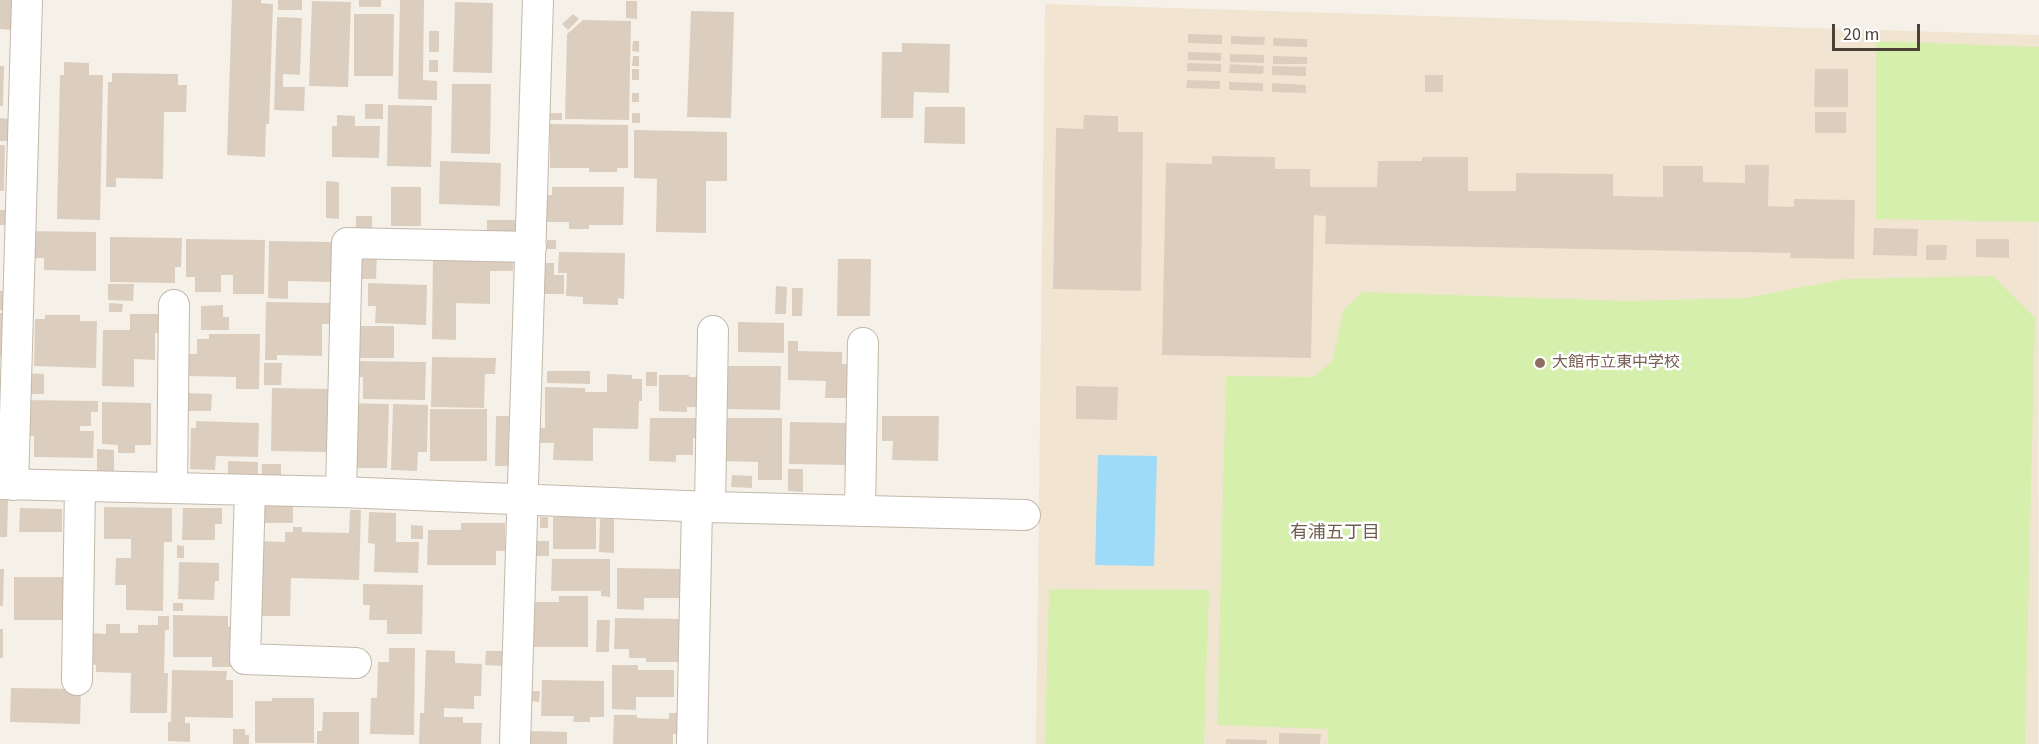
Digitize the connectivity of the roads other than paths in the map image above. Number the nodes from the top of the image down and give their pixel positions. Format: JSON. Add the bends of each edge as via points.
{"nodes":[{"id":1,"x":27,"y":0,"type":"edge"},
{"id":2,"x":538,"y":0,"type":"edge"},
{"id":3,"x":531,"y":247,"type":"junction"},
{"id":4,"x":174,"y":305,"type":"dead end"},
{"id":5,"x":713,"y":331,"type":"dead end"},
{"id":6,"x":863,"y":343,"type":"dead end"},
{"id":7,"x":6,"y":484,"type":"edge"},
{"id":8,"x":80,"y":486,"type":"junction"},
{"id":9,"x":172,"y":488,"type":"junction"},
{"id":10,"x":250,"y":490,"type":"junction"},
{"id":11,"x":341,"y":492,"type":"junction"},
{"id":12,"x":523,"y":500,"type":"junction"},
{"id":13,"x":704,"y":507,"type":"junction"},
{"id":14,"x":860,"y":511,"type":"junction"},
{"id":15,"x":1025,"y":515,"type":"dead end"},
{"id":16,"x":356,"y":663,"type":"dead end"},
{"id":17,"x":77,"y":680,"type":"dead end"},
{"id":18,"x":515,"y":744,"type":"edge"},
{"id":19,"x":692,"y":744,"type":"edge"}],
"edges":[{"from":1,"to":7,"type":"street"},
{"from":2,"to":3,"type":"street"},
{"from":3,"to":11,"type":"street","via":[[347,243]]},
{"from":3,"to":12,"type":"street"},
{"from":4,"to":9,"type":"street"},
{"from":5,"to":13,"type":"street"},
{"from":6,"to":14,"type":"street"},
{"from":7,"to":8,"type":"street"},
{"from":8,"to":9,"type":"street"},
{"from":8,"to":17,"type":"street"},
{"from":9,"to":10,"type":"street"},
{"from":10,"to":11,"type":"street"},
{"from":10,"to":16,"type":"street","via":[[245,659]]},
{"from":11,"to":12,"type":"street"},
{"from":12,"to":13,"type":"street"},
{"from":12,"to":18,"type":"street"},
{"from":13,"to":14,"type":"street"},
{"from":13,"to":19,"type":"street"},
{"from":14,"to":15,"type":"street"}]}
